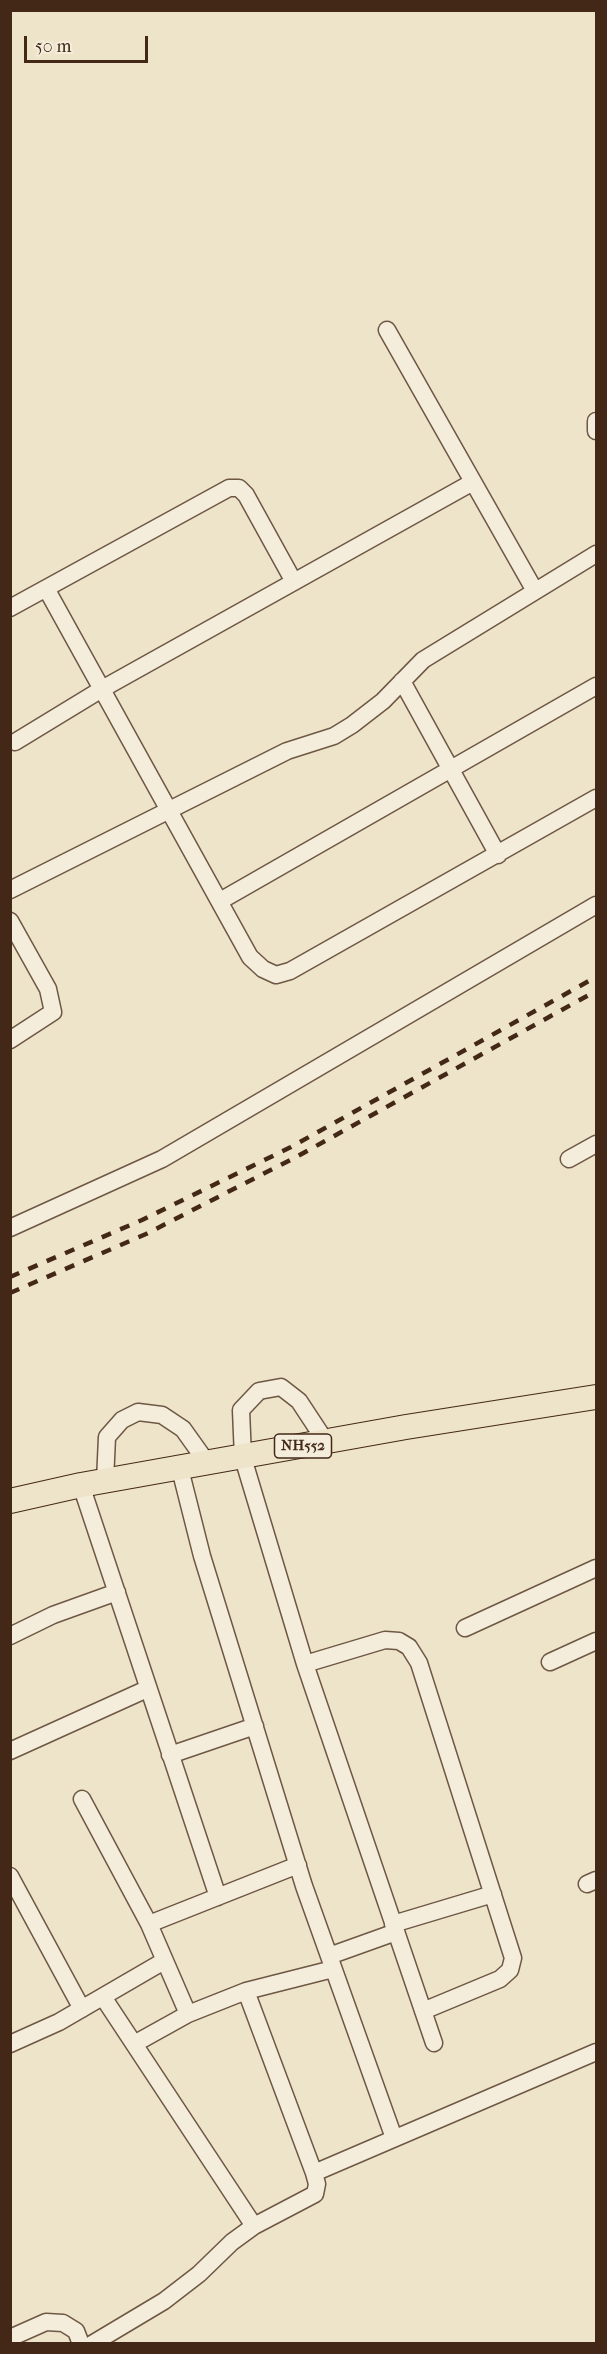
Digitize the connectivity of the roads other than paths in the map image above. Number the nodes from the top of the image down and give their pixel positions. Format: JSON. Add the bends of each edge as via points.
{"nodes":[{"id":1,"x":387,"y":330,"type":"dead end"},
{"id":2,"x":597,"y":421,"type":"edge"},
{"id":3,"x":597,"y":431,"type":"edge"},
{"id":4,"x":473,"y":482,"type":"junction"},
{"id":5,"x":597,"y":554,"type":"edge"},
{"id":6,"x":294,"y":582,"type":"junction"},
{"id":7,"x":47,"y":590,"type":"junction"},
{"id":8,"x":535,"y":591,"type":"junction"},
{"id":9,"x":10,"y":608,"type":"edge"},
{"id":10,"x":402,"y":681,"type":"junction"},
{"id":11,"x":597,"y":686,"type":"edge"},
{"id":12,"x":102,"y":689,"type":"junction"},
{"id":13,"x":15,"y":742,"type":"dead end"},
{"id":14,"x":449,"y":770,"type":"junction"},
{"id":15,"x":597,"y":798,"type":"edge"},
{"id":16,"x":170,"y":810,"type":"junction"},
{"id":17,"x":498,"y":855,"type":"junction"},
{"id":18,"x":10,"y":890,"type":"edge"},
{"id":19,"x":220,"y":901,"type":"junction"},
{"id":20,"x":597,"y":905,"type":"edge"},
{"id":21,"x":10,"y":921,"type":"edge"},
{"id":22,"x":10,"y":1040,"type":"edge"},
{"id":23,"x":597,"y":1144,"type":"edge"},
{"id":24,"x":570,"y":1159,"type":"dead end"},
{"id":25,"x":10,"y":1228,"type":"edge"},
{"id":26,"x":597,"y":1397,"type":"edge"},
{"id":27,"x":326,"y":1442,"type":"junction"},
{"id":28,"x":243,"y":1458,"type":"junction"},
{"id":29,"x":208,"y":1464,"type":"junction"},
{"id":30,"x":180,"y":1468,"type":"junction"},
{"id":31,"x":105,"y":1481,"type":"junction"},
{"id":32,"x":81,"y":1485,"type":"junction"},
{"id":33,"x":10,"y":1502,"type":"edge"},
{"id":34,"x":597,"y":1568,"type":"edge"},
{"id":35,"x":117,"y":1592,"type":"junction"},
{"id":36,"x":465,"y":1628,"type":"dead end"},
{"id":37,"x":10,"y":1636,"type":"edge"},
{"id":38,"x":597,"y":1641,"type":"edge"},
{"id":39,"x":550,"y":1662,"type":"dead end"},
{"id":40,"x":305,"y":1664,"type":"junction"},
{"id":41,"x":147,"y":1689,"type":"junction"},
{"id":42,"x":255,"y":1726,"type":"junction"},
{"id":43,"x":10,"y":1751,"type":"edge"},
{"id":44,"x":170,"y":1755,"type":"junction"},
{"id":45,"x":82,"y":1799,"type":"dead end"},
{"id":46,"x":298,"y":1865,"type":"junction"},
{"id":47,"x":10,"y":1876,"type":"edge"},
{"id":48,"x":493,"y":1894,"type":"junction"},
{"id":49,"x":218,"y":1897,"type":"junction"},
{"id":50,"x":149,"y":1924,"type":"junction"},
{"id":51,"x":394,"y":1928,"type":"junction"},
{"id":52,"x":164,"y":1961,"type":"junction"},
{"id":53,"x":331,"y":1963,"type":"junction"},
{"id":54,"x":246,"y":1991,"type":"junction"},
{"id":55,"x":103,"y":1997,"type":"junction"},
{"id":56,"x":82,"y":2009,"type":"junction"},
{"id":57,"x":423,"y":2011,"type":"junction"},
{"id":58,"x":188,"y":2014,"type":"junction"},
{"id":59,"x":434,"y":2043,"type":"dead end"},
{"id":60,"x":10,"y":2044,"type":"edge"},
{"id":61,"x":134,"y":2044,"type":"junction"},
{"id":62,"x":597,"y":2052,"type":"edge"},
{"id":63,"x":394,"y":2138,"type":"junction"},
{"id":64,"x":314,"y":2172,"type":"junction"},
{"id":65,"x":254,"y":2226,"type":"junction"},
{"id":66,"x":10,"y":2338,"type":"edge"},
{"id":67,"x":81,"y":2343,"type":"edge"},
{"id":68,"x":92,"y":2343,"type":"edge"}],
"edges":[{"from":1,"to":4,"type":"street"},
{"from":2,"to":3,"type":"street"},
{"from":4,"to":6,"type":"street"},
{"from":4,"to":8,"type":"street"},
{"from":5,"to":8,"type":"street"},
{"from":6,"to":7,"type":"street","via":[[246,495],[239,488],[229,488]]},
{"from":6,"to":12,"type":"street"},
{"from":7,"to":9,"type":"street"},
{"from":7,"to":12,"type":"street"},
{"from":8,"to":10,"type":"street","via":[[423,660]]},
{"from":10,"to":14,"type":"street"},
{"from":10,"to":16,"type":"street","via":[[383,701],[334,736],[288,751]]},
{"from":11,"to":14,"type":"street"},
{"from":12,"to":13,"type":"street"},
{"from":12,"to":16,"type":"street"},
{"from":14,"to":17,"type":"street"},
{"from":14,"to":19,"type":"street"},
{"from":15,"to":17,"type":"street"},
{"from":16,"to":18,"type":"street"},
{"from":16,"to":19,"type":"street"},
{"from":17,"to":19,"type":"street","via":[[291,971],[276,975],[250,957]]},
{"from":20,"to":25,"type":"street","via":[[162,1159]]},
{"from":21,"to":22,"type":"street","via":[[48,989],[53,1012]]},
{"from":23,"to":24,"type":"street"},
{"from":26,"to":27,"type":"highway","number":"NH552"},
{"from":27,"to":28,"type":"highway","number":"NH552"},
{"from":27,"to":28,"type":"street","via":[[299,1401],[281,1387],[259,1391],[241,1410]]},
{"from":28,"to":29,"type":"highway","number":"NH552"},
{"from":28,"to":40,"type":"street"},
{"from":29,"to":30,"type":"highway","number":"NH552"},
{"from":29,"to":31,"type":"street","via":[[183,1429],[162,1415],[138,1412],[122,1420],[107,1437]]},
{"from":30,"to":31,"type":"highway","number":"NH552"},
{"from":30,"to":42,"type":"street","via":[[202,1556]]},
{"from":31,"to":32,"type":"highway","number":"NH552"},
{"from":32,"to":33,"type":"highway","number":"NH552"},
{"from":32,"to":35,"type":"street"},
{"from":34,"to":36,"type":"street"},
{"from":35,"to":37,"type":"street","via":[[53,1615]]},
{"from":35,"to":41,"type":"street"},
{"from":38,"to":39,"type":"street"},
{"from":40,"to":48,"type":"street","via":[[385,1640],[409,1647],[419,1663]]},
{"from":40,"to":51,"type":"street"},
{"from":41,"to":43,"type":"street"},
{"from":41,"to":44,"type":"street"},
{"from":42,"to":44,"type":"street"},
{"from":42,"to":46,"type":"street"},
{"from":44,"to":49,"type":"street"},
{"from":45,"to":50,"type":"street"},
{"from":46,"to":49,"type":"street"},
{"from":46,"to":53,"type":"street"},
{"from":47,"to":56,"type":"street"},
{"from":48,"to":51,"type":"street"},
{"from":48,"to":57,"type":"street","via":[[513,1958],[510,1970],[500,1979]]},
{"from":49,"to":50,"type":"street"},
{"from":50,"to":52,"type":"street"},
{"from":51,"to":53,"type":"street"},
{"from":51,"to":57,"type":"street"},
{"from":52,"to":55,"type":"street"},
{"from":52,"to":58,"type":"street"},
{"from":53,"to":54,"type":"street"},
{"from":53,"to":63,"type":"street"},
{"from":54,"to":58,"type":"street"},
{"from":54,"to":64,"type":"street"},
{"from":55,"to":56,"type":"street"},
{"from":55,"to":61,"type":"street"},
{"from":56,"to":60,"type":"street"},
{"from":57,"to":59,"type":"street"},
{"from":58,"to":61,"type":"street"},
{"from":61,"to":65,"type":"street"},
{"from":62,"to":63,"type":"street"},
{"from":63,"to":64,"type":"street"},
{"from":64,"to":65,"type":"street","via":[[315,2194]]},
{"from":65,"to":68,"type":"street","via":[[164,2301]]},
{"from":66,"to":67,"type":"street","via":[[46,2322],[63,2322],[76,2331]]}]}
